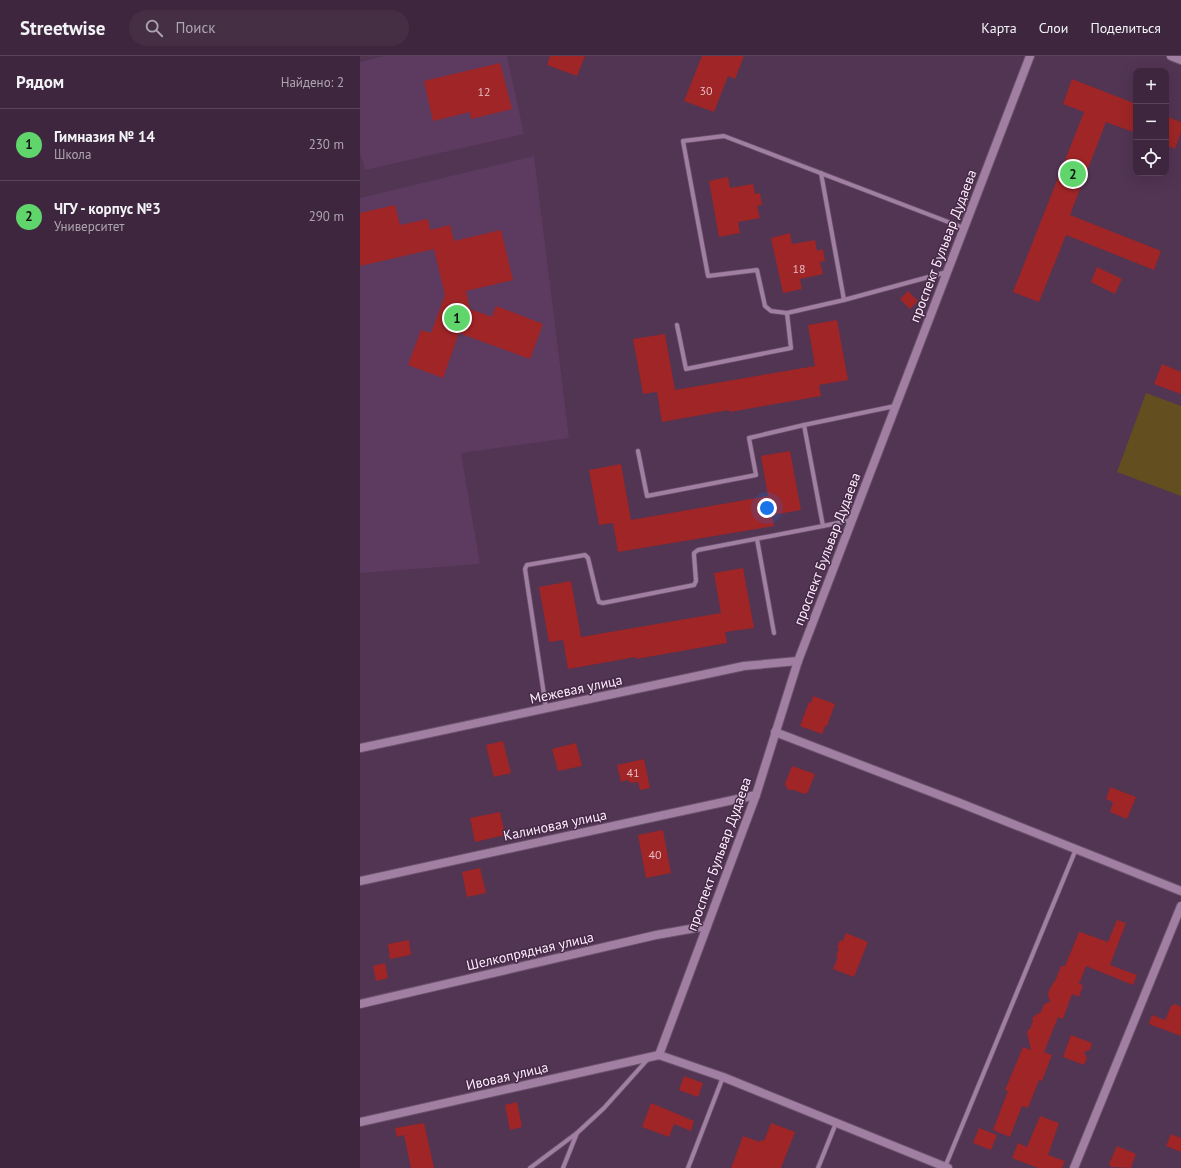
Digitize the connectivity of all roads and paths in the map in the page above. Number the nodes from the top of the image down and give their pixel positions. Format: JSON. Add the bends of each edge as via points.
{"nodes":[{"id":1,"x":1030,"y":56,"type":"edge"},
{"id":2,"x":1171,"y":56,"type":"edge"},
{"id":3,"x":1181,"y":60,"type":"edge"},
{"id":4,"x":821,"y":173,"type":"junction"},
{"id":5,"x":964,"y":228,"type":"junction"},
{"id":6,"x":947,"y":272,"type":"junction"},
{"id":7,"x":844,"y":300,"type":"junction"},
{"id":8,"x":787,"y":313,"type":"junction"},
{"id":9,"x":677,"y":325,"type":"dead end"},
{"id":10,"x":896,"y":406,"type":"junction"},
{"id":11,"x":804,"y":425,"type":"junction"},
{"id":12,"x":638,"y":451,"type":"dead end"},
{"id":13,"x":852,"y":520,"type":"junction"},
{"id":14,"x":823,"y":526,"type":"junction"},
{"id":15,"x":757,"y":539,"type":"junction"},
{"id":16,"x":774,"y":633,"type":"dead end"},
{"id":17,"x":798,"y":661,"type":"junction"},
{"id":18,"x":546,"y":708,"type":"junction"},
{"id":19,"x":775,"y":732,"type":"junction"},
{"id":20,"x":360,"y":748,"type":"edge"},
{"id":21,"x":756,"y":795,"type":"junction"},
{"id":22,"x":1076,"y":849,"type":"junction"},
{"id":23,"x":360,"y":881,"type":"edge"},
{"id":24,"x":1181,"y":891,"type":"edge"},
{"id":25,"x":1181,"y":906,"type":"edge"},
{"id":26,"x":707,"y":926,"type":"junction"},
{"id":27,"x":360,"y":1004,"type":"edge"},
{"id":28,"x":655,"y":1055,"type":"junction"},
{"id":29,"x":723,"y":1077,"type":"junction"},
{"id":30,"x":360,"y":1122,"type":"edge"},
{"id":31,"x":836,"y":1123,"type":"junction"},
{"id":32,"x":577,"y":1133,"type":"junction"},
{"id":33,"x":943,"y":1167,"type":"edge"},
{"id":34,"x":530,"y":1168,"type":"edge"},
{"id":35,"x":563,"y":1168,"type":"edge"},
{"id":36,"x":688,"y":1168,"type":"edge"},
{"id":37,"x":818,"y":1168,"type":"edge"},
{"id":38,"x":1074,"y":1168,"type":"edge"}],
"edges":[{"from":1,"to":5,"type":"street","name":"проспект Бульвар Дудаева"},
{"from":2,"to":3,"type":"street"},
{"from":4,"to":5,"type":"lane"},
{"from":4,"to":7,"type":"lane"},
{"from":4,"to":8,"type":"lane","via":[[724,136],[683,141],[708,276],[757,270],[765,306],[771,311]]},
{"from":5,"to":6,"type":"street","name":"проспект Бульвар Дудаева"},
{"from":6,"to":7,"type":"lane"},
{"from":6,"to":10,"type":"street","name":"проспект Бульвар Дудаева"},
{"from":7,"to":8,"type":"lane"},
{"from":8,"to":9,"type":"lane","via":[[792,348],[686,370]]},
{"from":10,"to":11,"type":"lane"},
{"from":10,"to":13,"type":"street","name":"проспект Бульвар Дудаева"},
{"from":11,"to":12,"type":"lane","via":[[749,438],[756,475],[647,496]]},
{"from":11,"to":14,"type":"lane"},
{"from":13,"to":14,"type":"lane"},
{"from":13,"to":17,"type":"street","name":"проспект Бульвар Дудаева"},
{"from":14,"to":15,"type":"lane"},
{"from":15,"to":16,"type":"lane"},
{"from":15,"to":18,"type":"lane","via":[[696,551],[696,583],[692,586],[603,603],[599,602],[588,558],[585,555],[526,565]]},
{"from":17,"to":18,"type":"street","name":"Межевая улица","via":[[744,666]]},
{"from":17,"to":19,"type":"street","name":"проспект Бульвар Дудаева"},
{"from":18,"to":20,"type":"street","name":"Межевая улица"},
{"from":19,"to":21,"type":"street","name":"проспект Бульвар Дудаева"},
{"from":19,"to":22,"type":"street"},
{"from":21,"to":23,"type":"street","name":"Калиновая улица"},
{"from":21,"to":26,"type":"street","name":"проспект Бульвар Дудаева"},
{"from":22,"to":24,"type":"street"},
{"from":22,"to":33,"type":"lane"},
{"from":25,"to":38,"type":"street"},
{"from":26,"to":27,"type":"street","name":"Шелкопрядная улица","via":[[656,935]]},
{"from":26,"to":28,"type":"street","name":"проспект Бульвар Дудаева"},
{"from":28,"to":29,"type":"street"},
{"from":28,"to":30,"type":"street","name":"Ивовая улица"},
{"from":28,"to":32,"type":"lane"},
{"from":29,"to":31,"type":"street"},
{"from":29,"to":36,"type":"lane"},
{"from":31,"to":33,"type":"street"},
{"from":31,"to":37,"type":"lane"},
{"from":32,"to":34,"type":"lane"},
{"from":32,"to":35,"type":"lane"}]}
